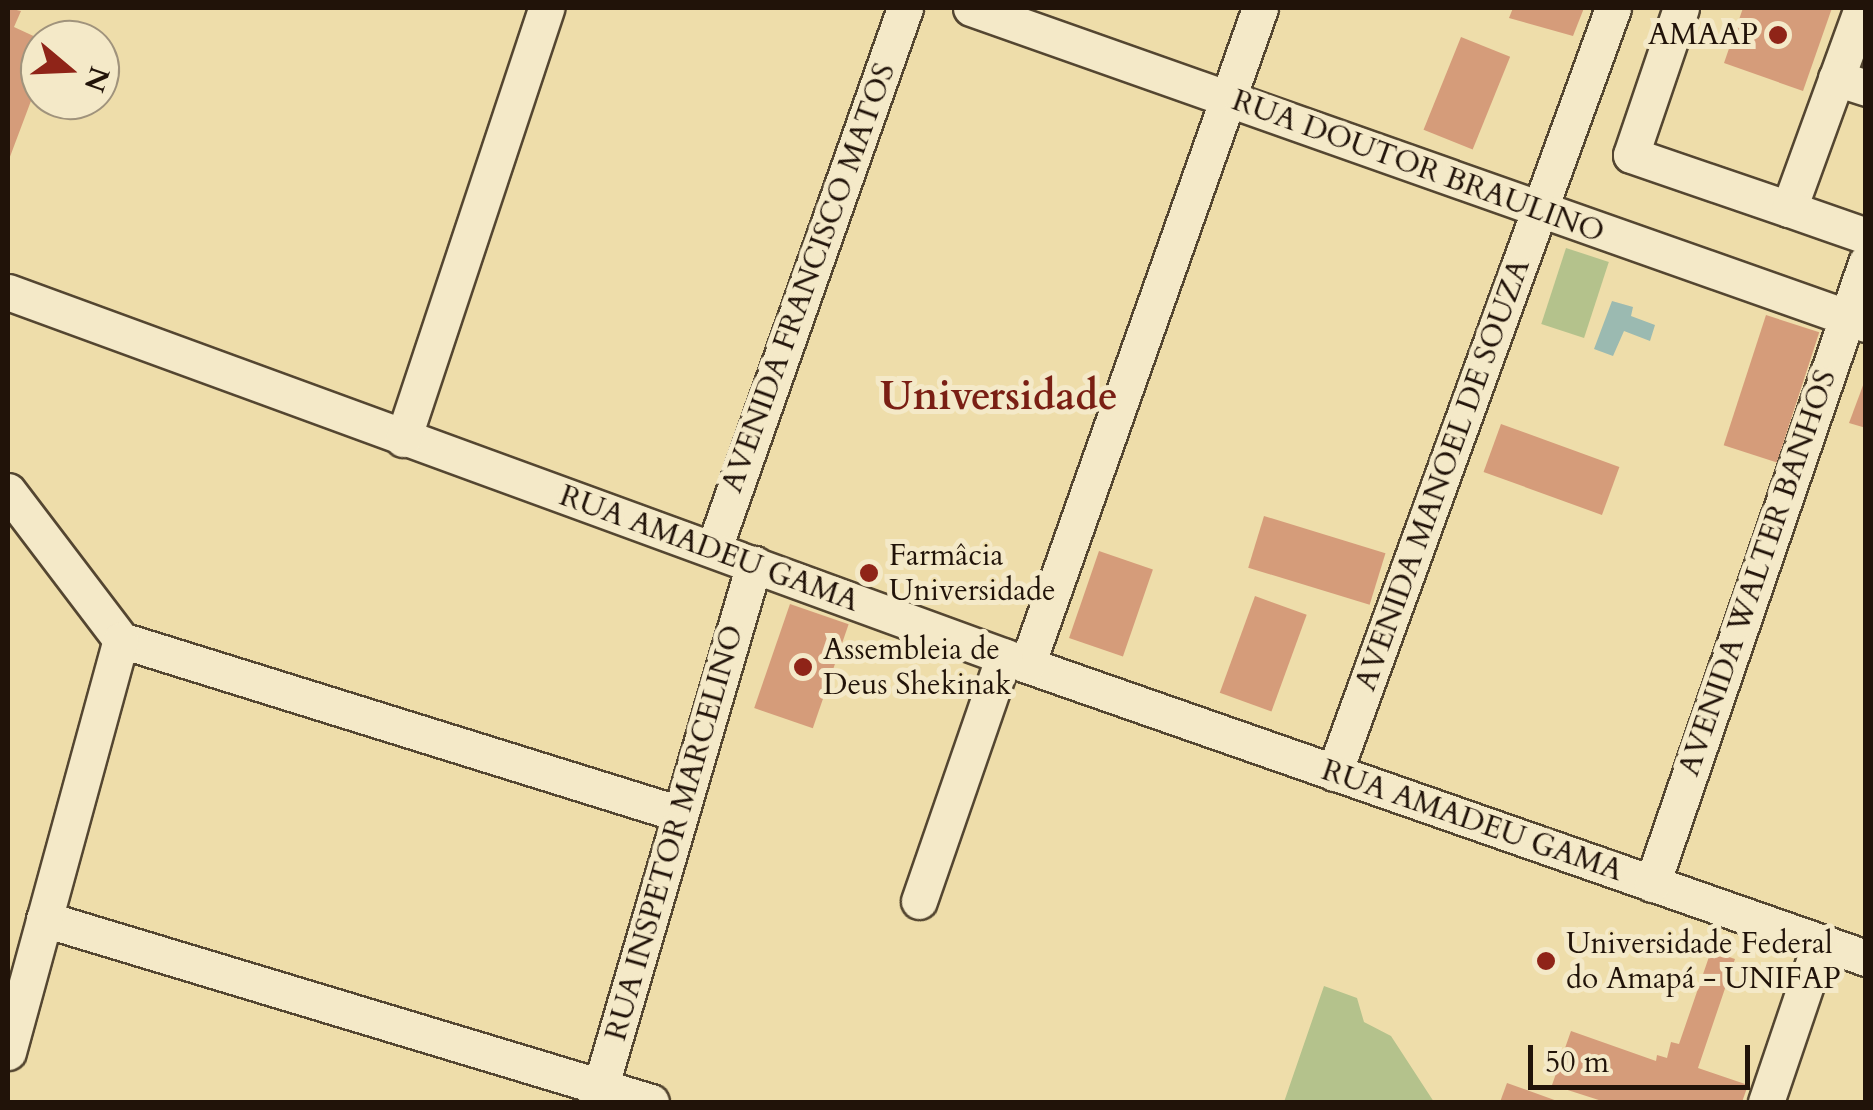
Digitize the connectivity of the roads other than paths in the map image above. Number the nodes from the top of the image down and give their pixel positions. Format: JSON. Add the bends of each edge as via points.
{"nodes":[{"id":1,"x":546,"y":8,"type":"edge"},
{"id":2,"x":905,"y":8,"type":"edge"},
{"id":3,"x":971,"y":8,"type":"edge"},
{"id":4,"x":1260,"y":8,"type":"edge"},
{"id":5,"x":1613,"y":8,"type":"edge"},
{"id":6,"x":1681,"y":8,"type":"edge"},
{"id":7,"x":1862,"y":8,"type":"edge"},
{"id":8,"x":1851,"y":83,"type":"edge"},
{"id":9,"x":1228,"y":99,"type":"junction"},
{"id":10,"x":1789,"y":209,"type":"junction"},
{"id":11,"x":1538,"y":212,"type":"junction"},
{"id":12,"x":1866,"y":236,"type":"edge"},
{"id":13,"x":1866,"y":263,"type":"edge"},
{"id":14,"x":8,"y":292,"type":"edge"},
{"id":15,"x":1856,"y":321,"type":"edge"},
{"id":16,"x":403,"y":439,"type":"junction"},
{"id":17,"x":8,"y":491,"type":"edge"},
{"id":18,"x":714,"y":548,"type":"junction"},
{"id":19,"x":754,"y":564,"type":"junction"},
{"id":20,"x":120,"y":640,"type":"junction"},
{"id":21,"x":1015,"y":660,"type":"junction"},
{"id":22,"x":1334,"y":773,"type":"junction"},
{"id":23,"x":680,"y":814,"type":"junction"},
{"id":24,"x":1652,"y":884,"type":"junction"},
{"id":25,"x":919,"y":900,"type":"dead end"},
{"id":26,"x":44,"y":918,"type":"junction"},
{"id":27,"x":1820,"y":942,"type":"junction"},
{"id":28,"x":1866,"y":958,"type":"edge"},
{"id":29,"x":8,"y":1052,"type":"edge"},
{"id":30,"x":598,"y":1095,"type":"edge"},
{"id":31,"x":651,"y":1102,"type":"edge"},
{"id":32,"x":1766,"y":1102,"type":"edge"}],
"edges":[{"from":1,"to":16,"type":"street"},
{"from":2,"to":18,"type":"street","name":"AVENIDA FRANCISCO MATOS"},
{"from":3,"to":9,"type":"street","name":"RUA DOUTOR BRAULINO"},
{"from":4,"to":9,"type":"street"},
{"from":5,"to":11,"type":"street","name":"AVENIDA MANOEL DE SOUZA"},
{"from":6,"to":10,"type":"street","via":[[1631,155]]},
{"from":7,"to":8,"type":"street"},
{"from":8,"to":10,"type":"street"},
{"from":9,"to":11,"type":"street","name":"RUA DOUTOR BRAULINO"},
{"from":9,"to":21,"type":"street"},
{"from":10,"to":12,"type":"street"},
{"from":11,"to":15,"type":"street","name":"RUA DOUTOR BRAULINO"},
{"from":11,"to":22,"type":"street","name":"AVENIDA MANOEL DE SOUZA"},
{"from":13,"to":15,"type":"street","name":"AVENIDA WALTER BANHOS"},
{"from":14,"to":16,"type":"street","name":"RUA AMADEU GAMA"},
{"from":15,"to":24,"type":"street","name":"AVENIDA WALTER BANHOS"},
{"from":16,"to":18,"type":"street","name":"RUA AMADEU GAMA"},
{"from":17,"to":20,"type":"street"},
{"from":18,"to":19,"type":"street","name":"RUA AMADEU GAMA"},
{"from":19,"to":21,"type":"street","name":"RUA AMADEU GAMA"},
{"from":19,"to":23,"type":"street","name":"RUA INSPETOR MARCELINO"},
{"from":20,"to":23,"type":"street"},
{"from":20,"to":26,"type":"street"},
{"from":21,"to":22,"type":"street","name":"RUA AMADEU GAMA"},
{"from":21,"to":25,"type":"street"},
{"from":22,"to":24,"type":"street","name":"RUA AMADEU GAMA"},
{"from":23,"to":30,"type":"street","name":"RUA INSPETOR MARCELINO"},
{"from":24,"to":27,"type":"street","name":"RUA AMADEU GAMA"},
{"from":26,"to":29,"type":"street"},
{"from":26,"to":30,"type":"street"},
{"from":27,"to":28,"type":"street","name":"RUA AMADEU GAMA"},
{"from":27,"to":32,"type":"street"},
{"from":30,"to":31,"type":"street"}]}
